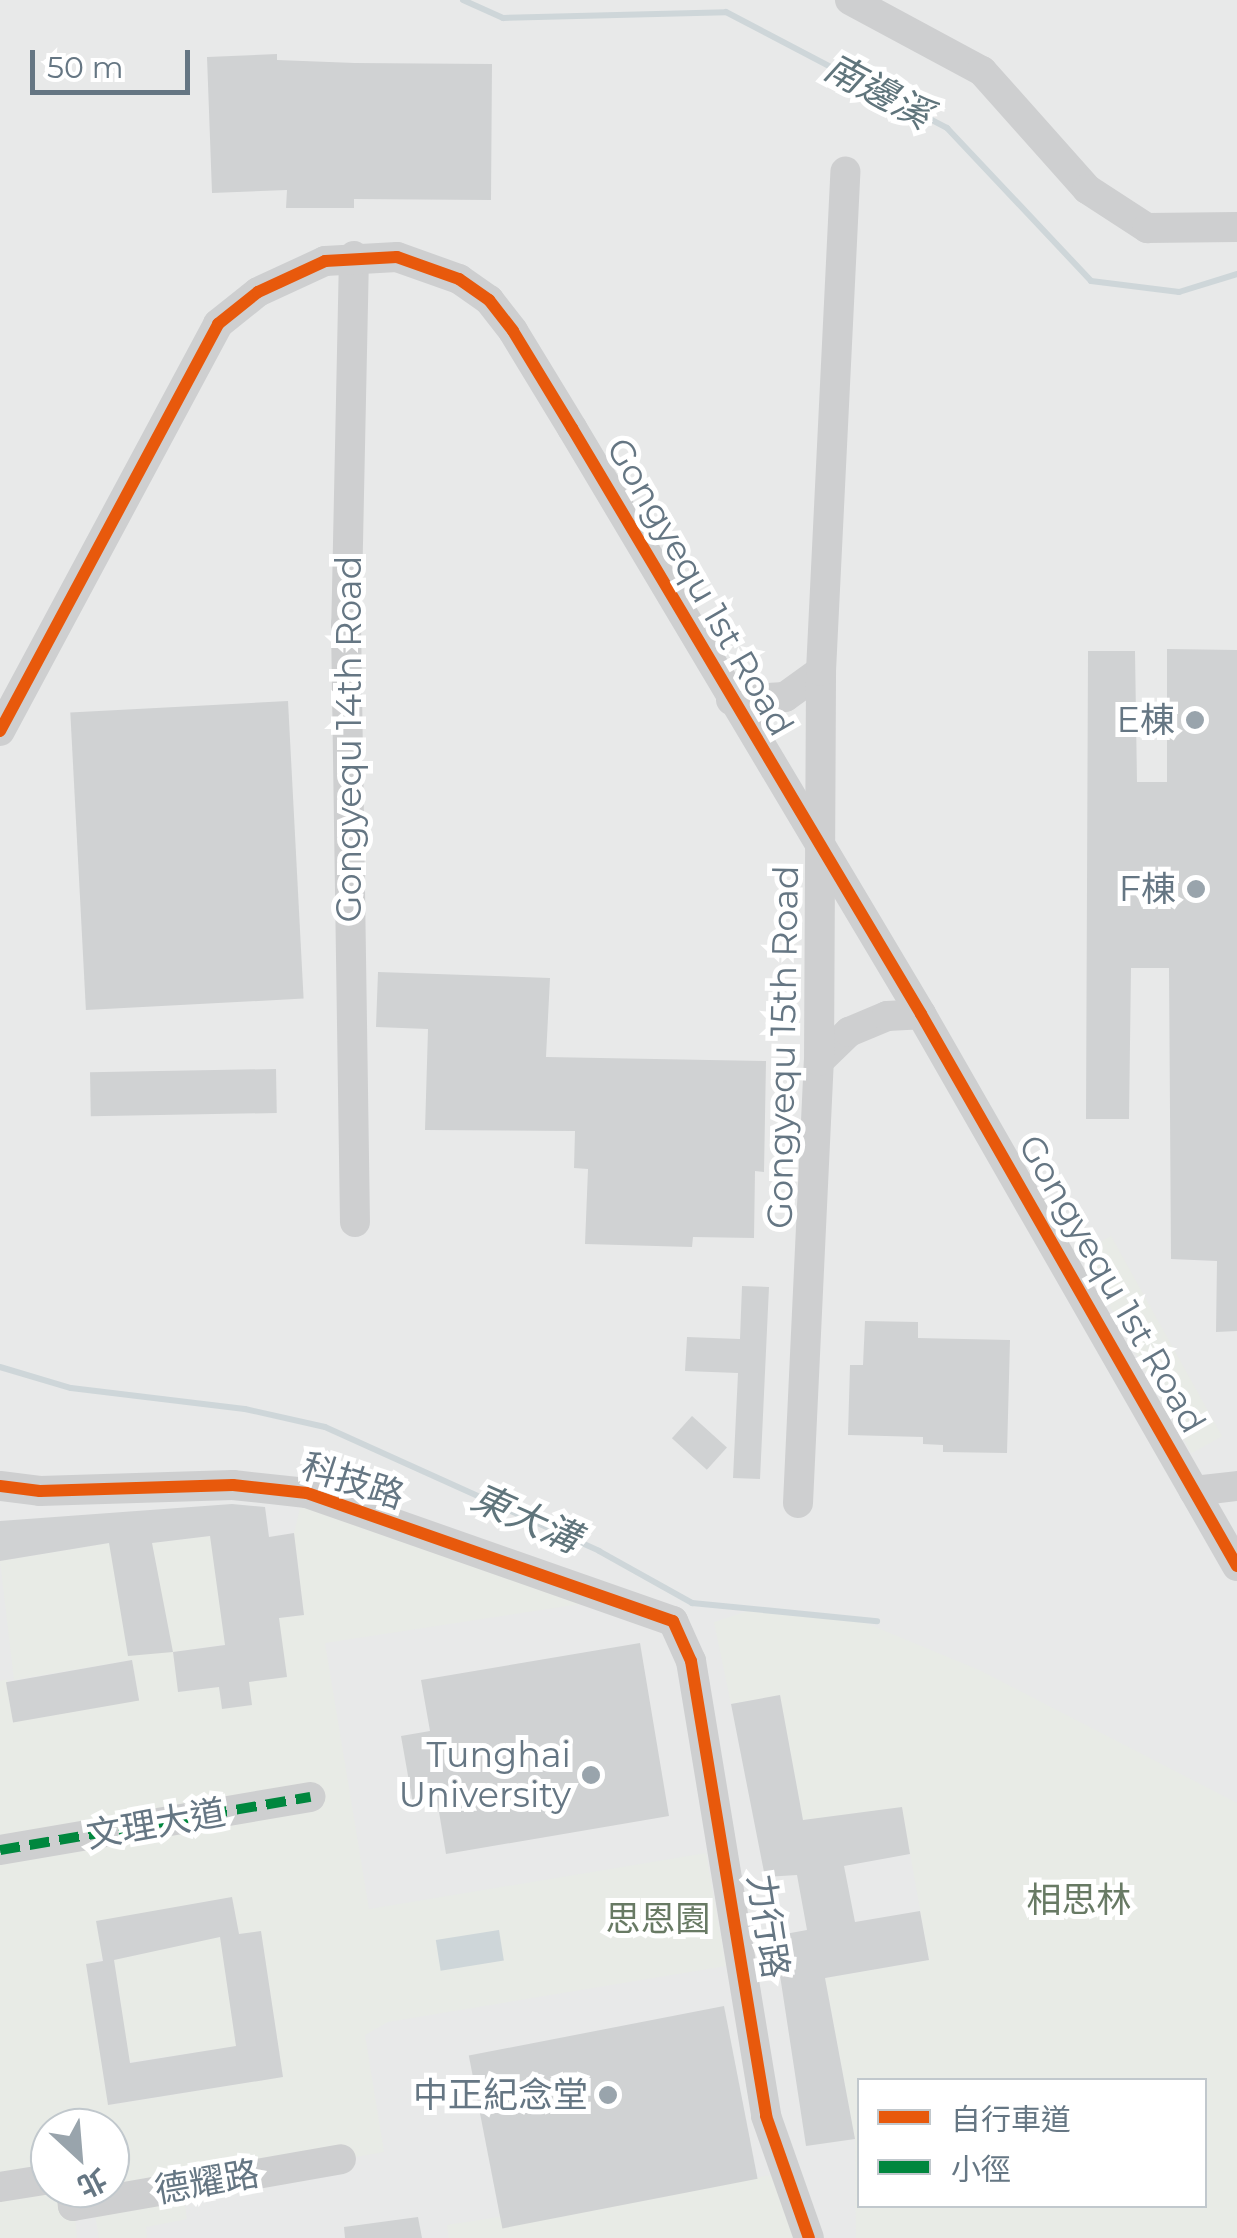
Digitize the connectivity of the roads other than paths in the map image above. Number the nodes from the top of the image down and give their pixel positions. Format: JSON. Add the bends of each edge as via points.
{"nodes":[{"id":1,"x":850,"y":0,"type":"edge"},
{"id":2,"x":845,"y":172,"type":"dead end"},
{"id":3,"x":1237,"y":227,"type":"edge"},
{"id":4,"x":354,"y":256,"type":"junction"},
{"id":5,"x":821,"y":671,"type":"junction"},
{"id":6,"x":731,"y":700,"type":"junction"},
{"id":7,"x":0,"y":732,"type":"edge"},
{"id":8,"x":817,"y":846,"type":"junction"},
{"id":9,"x":921,"y":1014,"type":"junction"},
{"id":10,"x":819,"y":1061,"type":"junction"},
{"id":11,"x":356,"y":1222,"type":"dead end"},
{"id":12,"x":0,"y":1486,"type":"edge"},
{"id":13,"x":1237,"y":1486,"type":"edge"},
{"id":14,"x":1194,"y":1491,"type":"junction"},
{"id":15,"x":798,"y":1503,"type":"dead end"},
{"id":16,"x":1237,"y":1566,"type":"edge"},
{"id":17,"x":673,"y":1621,"type":"joint"},
{"id":18,"x":311,"y":1797,"type":"dead end"},
{"id":19,"x":0,"y":1850,"type":"edge"},
{"id":20,"x":342,"y":2159,"type":"dead end"},
{"id":21,"x":30,"y":2182,"type":"edge"},
{"id":22,"x":0,"y":2187,"type":"edge"},
{"id":23,"x":130,"y":2189,"type":"edge"},
{"id":24,"x":810,"y":2238,"type":"edge"}],
"edges":[{"from":1,"to":3,"type":"street","via":[[982,71],[1087,189],[1147,228]]},
{"from":2,"to":5,"type":"street","name":"Gongyequ 15th Road"},
{"from":4,"to":6,"type":"street","name":"Gongyequ 1st Road","via":[[430,267],[489,300]]},
{"from":4,"to":7,"type":"street","name":"Gongyequ 1st Road","via":[[286,276],[218,324]]},
{"from":4,"to":11,"type":"street","name":"Gongyequ 14th Road","via":[[346,644]]},
{"from":5,"to":6,"type":"street","via":[[785,697]]},
{"from":5,"to":8,"type":"street","name":"Gongyequ 15th Road"},
{"from":6,"to":8,"type":"street","name":"Gongyequ 1st Road"},
{"from":8,"to":9,"type":"street","name":"Gongyequ 1st Road"},
{"from":8,"to":10,"type":"street","name":"Gongyequ 15th Road"},
{"from":9,"to":10,"type":"street","via":[[887,1016],[849,1032]]},
{"from":9,"to":14,"type":"street","name":"Gongyequ 1st Road"},
{"from":10,"to":15,"type":"street","name":"Gongyequ 15th Road"},
{"from":12,"to":17,"type":"street","name":"科技路","via":[[40,1492],[233,1485],[307,1493]]},
{"from":13,"to":14,"type":"street"},
{"from":14,"to":16,"type":"street","name":"Gongyequ 1st Road"},
{"from":17,"to":24,"type":"street","name":"力行路","via":[[692,1661],[766,2116]]},
{"from":18,"to":19,"type":"street","name":"文理大道"},
{"from":20,"to":23,"type":"street","name":"德耀路"},
{"from":21,"to":22,"type":"street"}]}
